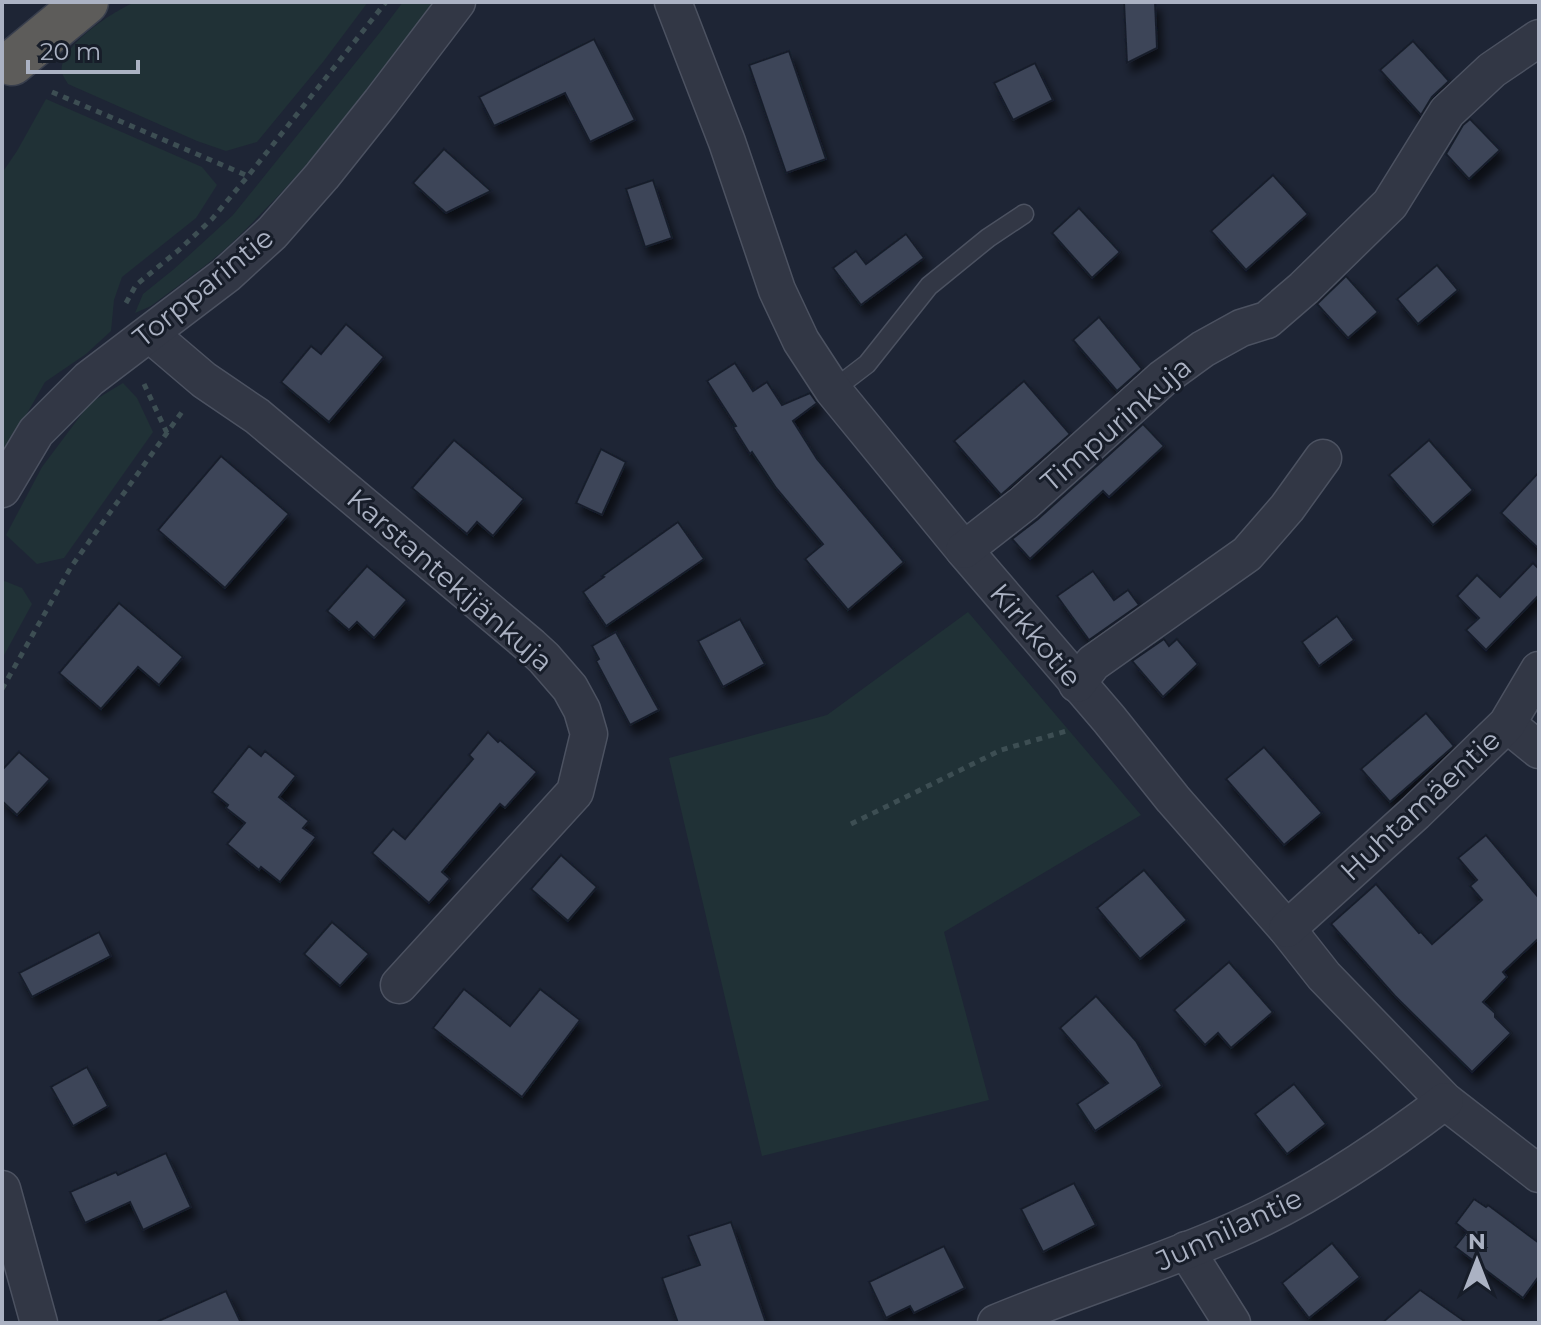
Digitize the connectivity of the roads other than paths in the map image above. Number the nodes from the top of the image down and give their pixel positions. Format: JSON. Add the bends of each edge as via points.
{"nodes":[{"id":1,"x":35,"y":2,"type":"edge"},
{"id":2,"x":86,"y":2,"type":"edge"},
{"id":3,"x":457,"y":2,"type":"edge"},
{"id":4,"x":673,"y":2,"type":"edge"},
{"id":5,"x":1539,"y":38,"type":"edge"},
{"id":6,"x":7,"y":73,"type":"edge"},
{"id":7,"x":1024,"y":214,"type":"dead end"},
{"id":8,"x":150,"y":334,"type":"junction"},
{"id":9,"x":833,"y":390,"type":"junction"},
{"id":10,"x":1323,"y":458,"type":"dead end"},
{"id":11,"x":2,"y":489,"type":"edge"},
{"id":12,"x":964,"y":550,"type":"junction"},
{"id":13,"x":1539,"y":670,"type":"edge"},
{"id":14,"x":1077,"y":684,"type":"junction"},
{"id":15,"x":1507,"y":724,"type":"junction"},
{"id":16,"x":1539,"y":750,"type":"edge"},
{"id":17,"x":1287,"y":929,"type":"junction"},
{"id":18,"x":399,"y":985,"type":"dead end"},
{"id":19,"x":1445,"y":1101,"type":"junction"},
{"id":20,"x":1539,"y":1174,"type":"edge"},
{"id":21,"x":2,"y":1189,"type":"edge"},
{"id":22,"x":1186,"y":1250,"type":"junction"},
{"id":23,"x":39,"y":1323,"type":"edge"},
{"id":24,"x":996,"y":1323,"type":"edge"},
{"id":25,"x":1232,"y":1323,"type":"edge"}],
"edges":[{"from":1,"to":6,"type":"highway"},
{"from":2,"to":6,"type":"highway"},
{"from":3,"to":8,"type":"street","name":"Torpparintie","via":[[272,233]]},
{"from":4,"to":9,"type":"street","name":"Kirkkotie","via":[[777,290]]},
{"from":5,"to":12,"type":"street","name":"Timpurinkuja","via":[[1492,70],[1447,112],[1390,204],[1304,288],[1267,320],[1203,349],[1163,378]]},
{"from":7,"to":9,"type":"lane","via":[[929,286],[867,364]]},
{"from":8,"to":11,"type":"street","name":"Torpparintie","via":[[89,379],[36,432]]},
{"from":8,"to":18,"type":"street","name":"Karstantekijänkuja","via":[[257,416],[531,646],[570,688],[582,710],[589,734],[575,792]]},
{"from":9,"to":12,"type":"street","name":"Kirkkotie"},
{"from":10,"to":14,"type":"street","via":[[1247,554],[1093,663]]},
{"from":12,"to":14,"type":"street","name":"Kirkkotie"},
{"from":13,"to":15,"type":"street","name":"Huhtamäentie"},
{"from":14,"to":17,"type":"street","name":"Kirkkotie"},
{"from":15,"to":16,"type":"street"},
{"from":15,"to":17,"type":"street","name":"Huhtamäentie"},
{"from":17,"to":19,"type":"street","name":"Kirkkotie","via":[[1324,976]]},
{"from":19,"to":20,"type":"street","name":"Kirkkotie"},
{"from":19,"to":22,"type":"street","name":"Junnilantie","via":[[1315,1188]]},
{"from":21,"to":23,"type":"street"},
{"from":22,"to":24,"type":"street","name":"Junnilantie"},
{"from":22,"to":25,"type":"street"}]}
